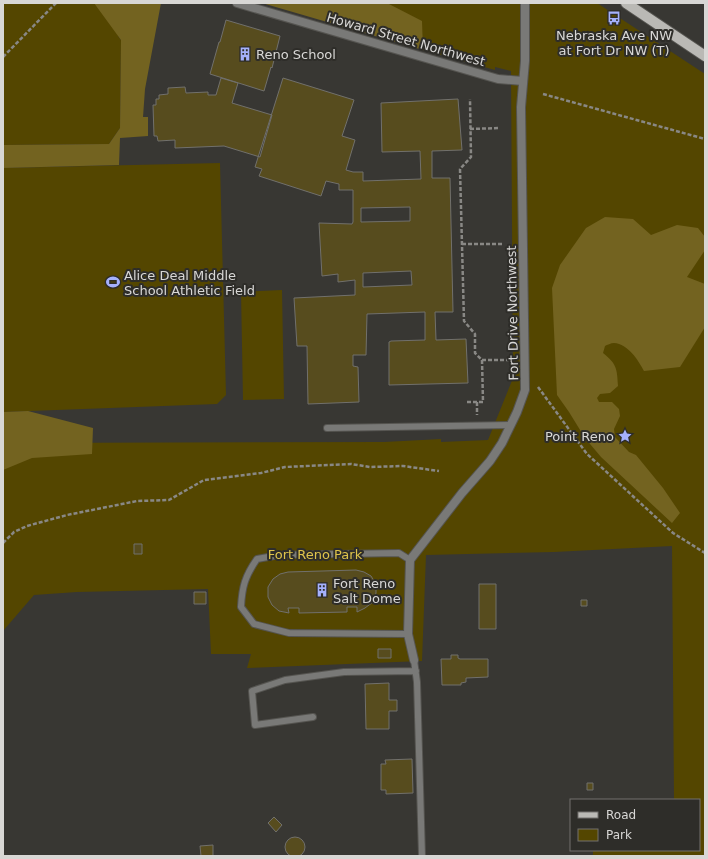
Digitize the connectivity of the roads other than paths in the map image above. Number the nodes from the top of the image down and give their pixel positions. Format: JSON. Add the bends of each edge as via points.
{"nodes":[{"id":1,"x":237,"y":3,"type":"edge"},
{"id":2,"x":525,"y":3,"type":"edge"},
{"id":3,"x":626,"y":3,"type":"edge"},
{"id":4,"x":705,"y":56,"type":"edge"},
{"id":5,"x":523,"y":81,"type":"junction"},
{"id":6,"x":511,"y":425,"type":"junction"},
{"id":7,"x":327,"y":428,"type":"dead end"},
{"id":8,"x":410,"y":560,"type":"junction"},
{"id":9,"x":408,"y":634,"type":"junction"},
{"id":10,"x":414,"y":660,"type":"joint"},
{"id":11,"x":416,"y":671,"type":"junction"},
{"id":12,"x":313,"y":717,"type":"dead end"},
{"id":13,"x":422,"y":856,"type":"edge"}],
"edges":[{"from":1,"to":5,"type":"street","name":"Howard Street Northwest","via":[[498,79]]},
{"from":2,"to":5,"type":"street","name":"Fort Drive Northwest"},
{"from":3,"to":4,"type":"main road"},
{"from":5,"to":6,"type":"street","name":"Fort Drive Northwest","via":[[521,107],[526,374],[525,390]]},
{"from":6,"to":7,"type":"lane"},
{"from":6,"to":8,"type":"street","name":"Fort Drive Northwest","via":[[490,461],[462,492]]},
{"from":8,"to":9,"type":"street"},
{"from":8,"to":9,"type":"lane","via":[[400,553],[279,555],[257,560],[248,571],[242,588],[241,607],[254,624],[289,633]]},
{"from":9,"to":10,"type":"street"},
{"from":10,"to":11,"type":"lane"},
{"from":11,"to":12,"type":"lane","via":[[344,672],[285,680],[252,691],[256,725]]},
{"from":11,"to":13,"type":"lane"}]}
